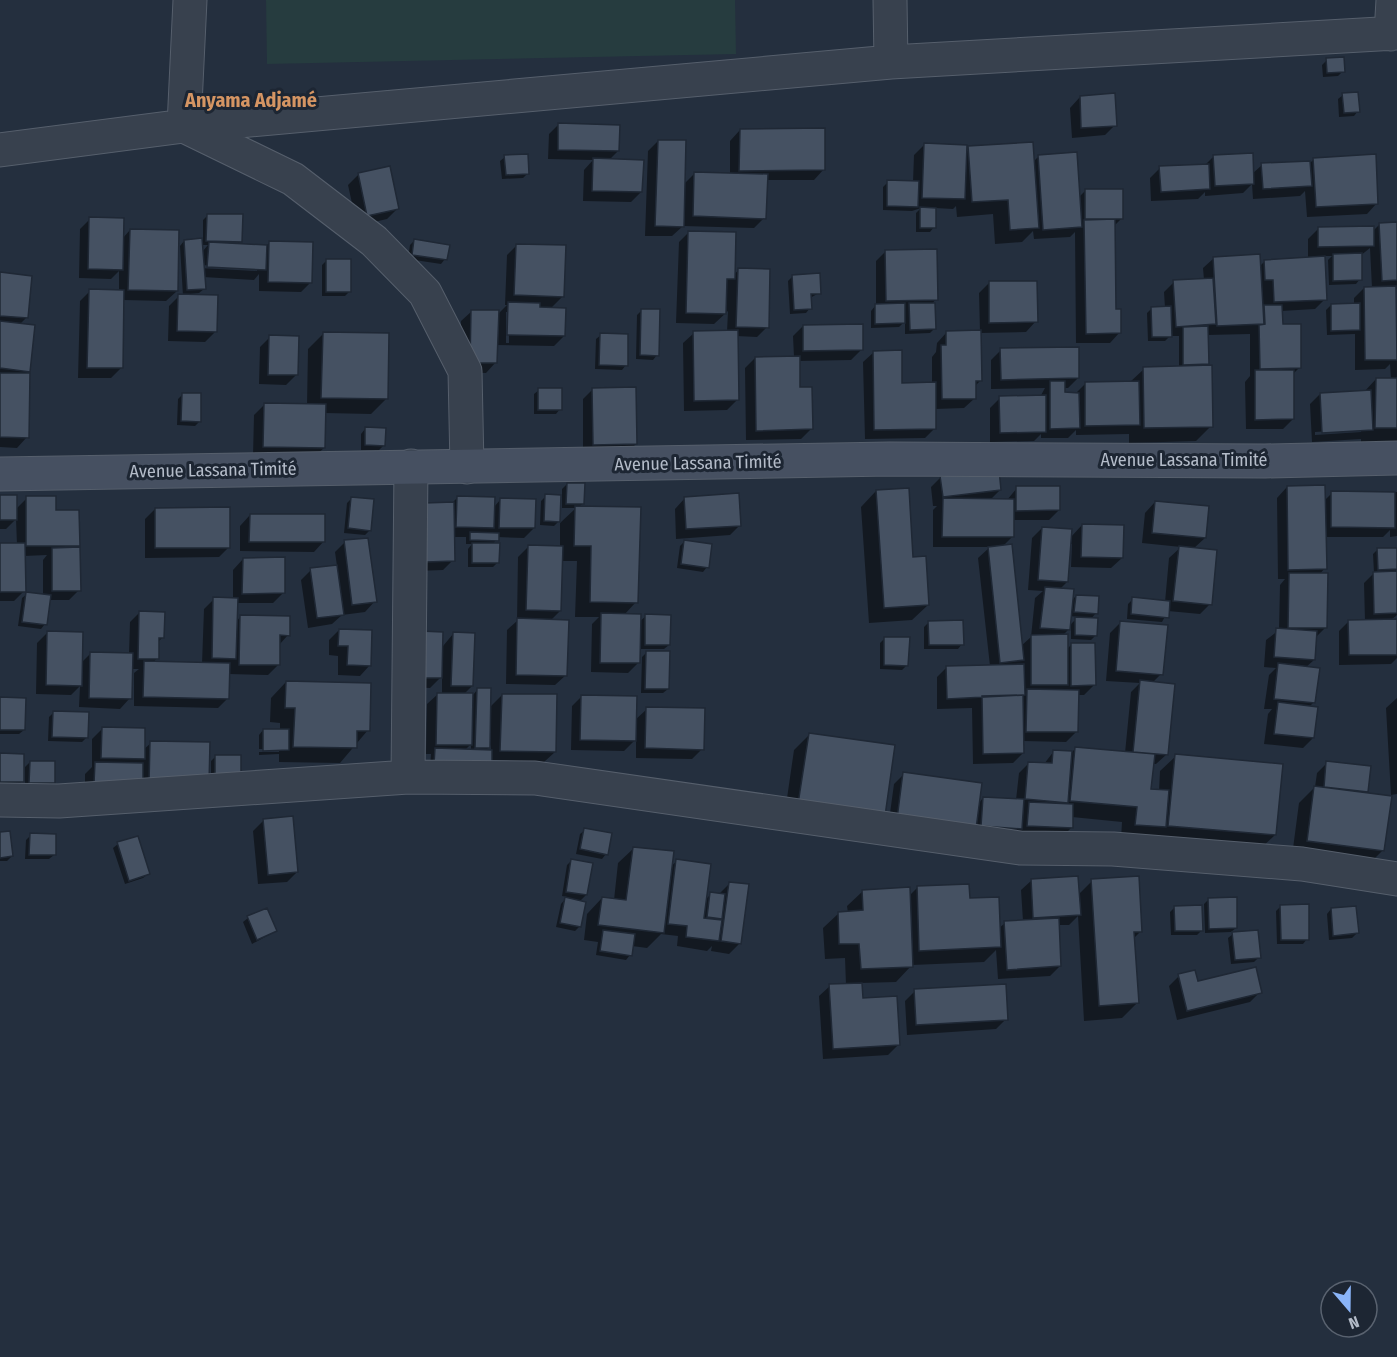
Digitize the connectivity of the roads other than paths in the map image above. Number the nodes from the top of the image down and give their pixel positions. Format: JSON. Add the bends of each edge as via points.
{"nodes":[{"id":1,"x":190,"y":0,"type":"edge"},
{"id":2,"x":890,"y":0,"type":"edge"},
{"id":3,"x":1393,"y":0,"type":"edge"},
{"id":4,"x":1394,"y":33,"type":"edge"},
{"id":5,"x":891,"y":62,"type":"junction"},
{"id":6,"x":184,"y":126,"type":"junction"},
{"id":7,"x":0,"y":150,"type":"edge"},
{"id":8,"x":1397,"y":458,"type":"edge"},
{"id":9,"x":411,"y":466,"type":"junction"},
{"id":10,"x":466,"y":467,"type":"junction"},
{"id":11,"x":0,"y":474,"type":"edge"},
{"id":12,"x":408,"y":777,"type":"junction"},
{"id":13,"x":0,"y":800,"type":"edge"},
{"id":14,"x":1397,"y":879,"type":"edge"}],
"edges":[{"from":1,"to":6,"type":"street"},
{"from":2,"to":5,"type":"street"},
{"from":3,"to":4,"type":"street"},
{"from":4,"to":5,"type":"street"},
{"from":5,"to":6,"type":"street"},
{"from":6,"to":7,"type":"street"},
{"from":6,"to":10,"type":"street","via":[[293,180],[374,241],[426,293],[465,371]]},
{"from":8,"to":10,"type":"street","name":"Avenue Lassana Timité","via":[[890,459]]},
{"from":9,"to":10,"type":"street","name":"Avenue Lassana Timité"},
{"from":9,"to":11,"type":"street","name":"Avenue Lassana Timité"},
{"from":9,"to":12,"type":"street"},
{"from":12,"to":13,"type":"street","via":[[59,801]]},
{"from":12,"to":14,"type":"street","via":[[535,778],[1020,848],[1113,849],[1291,863]]}]}
